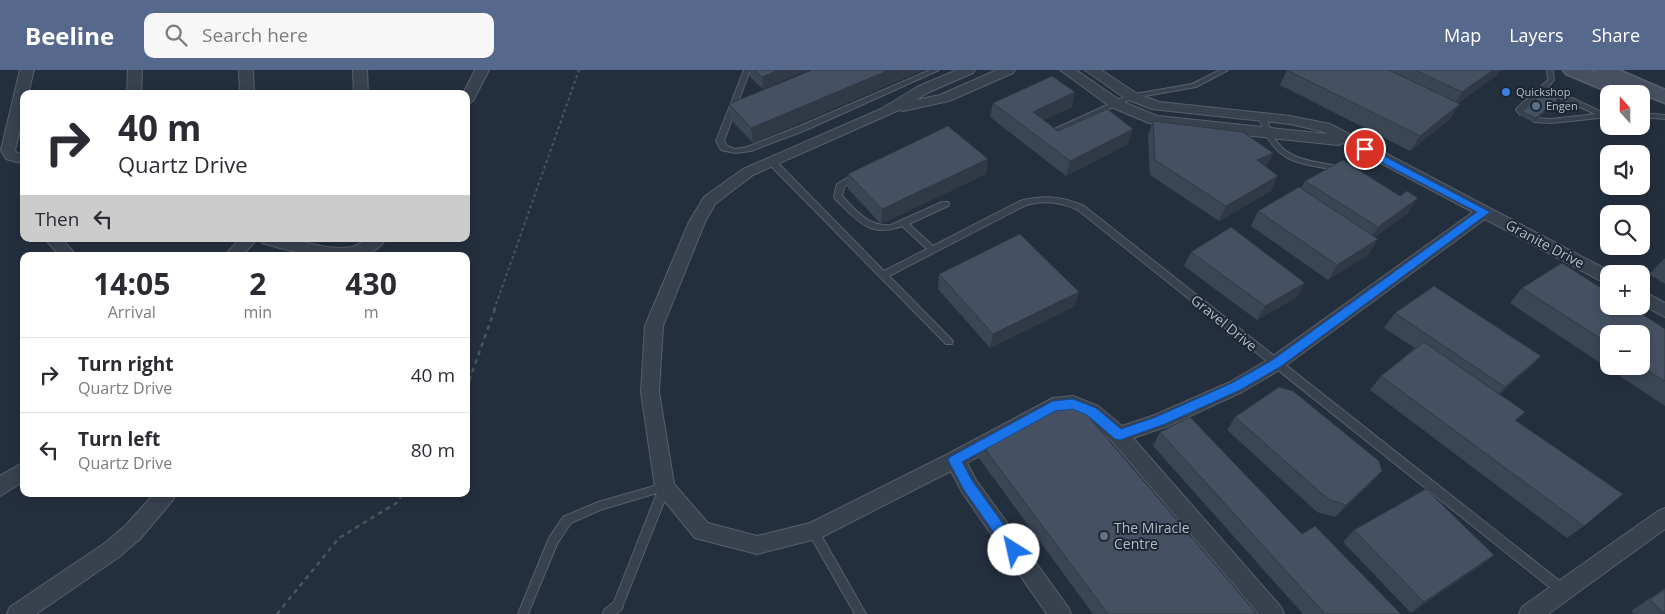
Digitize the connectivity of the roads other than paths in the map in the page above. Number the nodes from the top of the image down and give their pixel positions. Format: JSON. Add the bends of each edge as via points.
{"nodes":[{"id":1,"x":27,"y":70,"type":"edge"},
{"id":2,"x":135,"y":70,"type":"edge"},
{"id":3,"x":246,"y":70,"type":"edge"},
{"id":4,"x":360,"y":70,"type":"edge"},
{"id":5,"x":482,"y":70,"type":"edge"},
{"id":6,"x":747,"y":70,"type":"edge"},
{"id":7,"x":936,"y":70,"type":"edge"},
{"id":8,"x":968,"y":70,"type":"edge"},
{"id":9,"x":1008,"y":70,"type":"edge"},
{"id":10,"x":1068,"y":70,"type":"edge"},
{"id":11,"x":1092,"y":70,"type":"edge"},
{"id":12,"x":1224,"y":70,"type":"edge"},
{"id":13,"x":1550,"y":70,"type":"edge"},
{"id":14,"x":1573,"y":70,"type":"edge"},
{"id":15,"x":1603,"y":70,"type":"edge"},
{"id":16,"x":1609,"y":85,"type":"edge"},
{"id":17,"x":1544,"y":88,"type":"junction"},
{"id":18,"x":22,"y":90,"type":"edge"},
{"id":19,"x":134,"y":90,"type":"edge"},
{"id":20,"x":247,"y":90,"type":"edge"},
{"id":21,"x":361,"y":90,"type":"edge"},
{"id":22,"x":470,"y":93,"type":"edge"},
{"id":23,"x":1131,"y":96,"type":"junction"},
{"id":24,"x":1665,"y":97,"type":"edge"},
{"id":25,"x":20,"y":99,"type":"edge"},
{"id":26,"x":1650,"y":103,"type":"edge"},
{"id":27,"x":1116,"y":104,"type":"junction"},
{"id":28,"x":741,"y":106,"type":"edge"},
{"id":29,"x":732,"y":109,"type":"junction"},
{"id":30,"x":1665,"y":110,"type":"edge"},
{"id":31,"x":886,"y":112,"type":"junction"},
{"id":32,"x":1600,"y":112,"type":"edge"},
{"id":33,"x":1522,"y":113,"type":"edge"},
{"id":34,"x":1600,"y":116,"type":"edge"},
{"id":35,"x":1650,"y":116,"type":"edge"},
{"id":36,"x":1665,"y":117,"type":"edge"},
{"id":37,"x":1263,"y":118,"type":"junction"},
{"id":38,"x":1536,"y":120,"type":"edge"},
{"id":39,"x":1054,"y":131,"type":"edge"},
{"id":40,"x":1267,"y":133,"type":"junction"},
{"id":41,"x":1348,"y":140,"type":"junction"},
{"id":42,"x":20,"y":158,"type":"edge"},
{"id":43,"x":772,"y":162,"type":"junction"},
{"id":44,"x":1350,"y":172,"type":"edge"},
{"id":45,"x":862,"y":174,"type":"edge"},
{"id":46,"x":944,"y":204,"type":"dead end"},
{"id":47,"x":1485,"y":212,"type":"junction"},
{"id":48,"x":904,"y":224,"type":"junction"},
{"id":49,"x":56,"y":242,"type":"edge"},
{"id":50,"x":246,"y":242,"type":"edge"},
{"id":51,"x":283,"y":242,"type":"edge"},
{"id":52,"x":374,"y":242,"type":"edge"},
{"id":53,"x":933,"y":250,"type":"junction"},
{"id":54,"x":66,"y":252,"type":"edge"},
{"id":55,"x":236,"y":252,"type":"edge"},
{"id":56,"x":331,"y":252,"type":"edge"},
{"id":57,"x":357,"y":252,"type":"edge"},
{"id":58,"x":1600,"y":273,"type":"edge"},
{"id":59,"x":884,"y":275,"type":"junction"},
{"id":60,"x":1650,"y":302,"type":"edge"},
{"id":61,"x":1665,"y":311,"type":"edge"},
{"id":62,"x":950,"y":342,"type":"dead end"},
{"id":63,"x":1276,"y":364,"type":"junction"},
{"id":64,"x":1120,"y":435,"type":"junction"},
{"id":65,"x":955,"y":460,"type":"junction"},
{"id":66,"x":20,"y":473,"type":"edge"},
{"id":67,"x":0,"y":487,"type":"edge"},
{"id":68,"x":665,"y":487,"type":"junction"},
{"id":69,"x":163,"y":497,"type":"edge"},
{"id":70,"x":1665,"y":518,"type":"edge"},
{"id":71,"x":813,"y":531,"type":"junction"},
{"id":72,"x":1563,"y":590,"type":"junction"},
{"id":73,"x":618,"y":610,"type":"edge"},
{"id":74,"x":18,"y":614,"type":"edge"},
{"id":75,"x":523,"y":614,"type":"edge"},
{"id":76,"x":608,"y":614,"type":"edge"},
{"id":77,"x":861,"y":614,"type":"edge"},
{"id":78,"x":1060,"y":614,"type":"edge"},
{"id":79,"x":1273,"y":614,"type":"edge"},
{"id":80,"x":1530,"y":614,"type":"edge"}],
"edges":[{"from":1,"to":18,"type":"street"},
{"from":2,"to":19,"type":"street"},
{"from":3,"to":20,"type":"street"},
{"from":4,"to":21,"type":"street"},
{"from":5,"to":22,"type":"street"},
{"from":6,"to":29,"type":"lane"},
{"from":7,"to":29,"type":"lane","via":[[748,149],[728,150],[721,145]]},
{"from":8,"to":31,"type":"street","via":[[924,89]]},
{"from":9,"to":31,"type":"street","via":[[944,98]]},
{"from":10,"to":27,"type":"street","name":"Granite Drive"},
{"from":11,"to":23,"type":"street","name":"Granite Drive"},
{"from":12,"to":23,"type":"lane","via":[[1194,86]]},
{"from":13,"to":17,"type":"lane","via":[[1551,80]]},
{"from":14,"to":16,"type":"main road"},
{"from":15,"to":24,"type":"main road"},
{"from":17,"to":32,"type":"lane"},
{"from":17,"to":33,"type":"lane","via":[[1519,110]]},
{"from":23,"to":27,"type":"lane"},
{"from":23,"to":37,"type":"street","name":"Granite Drive","via":[[1165,107]]},
{"from":25,"to":42,"type":"street","via":[[8,150],[11,156]]},
{"from":26,"to":30,"type":"main road"},
{"from":27,"to":39,"type":"lane"},
{"from":27,"to":40,"type":"street","name":"Granite Drive","via":[[1154,120]]},
{"from":28,"to":29,"type":"lane"},
{"from":31,"to":43,"type":"street"},
{"from":34,"to":38,"type":"lane"},
{"from":35,"to":36,"type":"lane"},
{"from":37,"to":40,"type":"lane"},
{"from":37,"to":41,"type":"street","name":"Granite Drive","via":[[1325,127]]},
{"from":40,"to":41,"type":"street","name":"Granite Drive"},
{"from":40,"to":44,"type":"lane","via":[[1284,155]]},
{"from":41,"to":47,"type":"street","name":"Granite Drive"},
{"from":43,"to":59,"type":"lane"},
{"from":43,"to":68,"type":"street","via":[[748,172],[709,201],[697,222],[654,326],[650,392]]},
{"from":45,"to":48,"type":"lane","via":[[840,186],[838,197],[866,225],[886,229]]},
{"from":46,"to":48,"type":"lane"},
{"from":47,"to":58,"type":"street","name":"Granite Drive"},
{"from":47,"to":63,"type":"street"},
{"from":48,"to":53,"type":"lane"},
{"from":49,"to":54,"type":"street"},
{"from":50,"to":55,"type":"street"},
{"from":51,"to":56,"type":"street"},
{"from":52,"to":57,"type":"street"},
{"from":53,"to":59,"type":"lane","name":"Gravel Drive"},
{"from":53,"to":63,"type":"lane","name":"Gravel Drive","via":[[1030,201],[1046,198],[1068,201]]},
{"from":59,"to":62,"type":"lane"},
{"from":60,"to":61,"type":"street"},
{"from":63,"to":64,"type":"street","via":[[1236,387],[1161,421]]},
{"from":63,"to":72,"type":"lane","name":"Gravel Drive"},
{"from":64,"to":65,"type":"street","via":[[1091,411],[1073,404],[1053,406]]},
{"from":64,"to":79,"type":"street"},
{"from":65,"to":71,"type":"street"},
{"from":65,"to":78,"type":"street","via":[[969,486]]},
{"from":66,"to":67,"type":"street"},
{"from":68,"to":71,"type":"street","via":[[702,531],[757,545]]},
{"from":68,"to":73,"type":"lane"},
{"from":68,"to":75,"type":"lane","via":[[598,506],[567,520],[553,541]]},
{"from":69,"to":74,"type":"street","via":[[133,532],[112,550]]},
{"from":70,"to":72,"type":"street"},
{"from":71,"to":77,"type":"lane"},
{"from":72,"to":80,"type":"street"},
{"from":73,"to":76,"type":"lane"}]}
